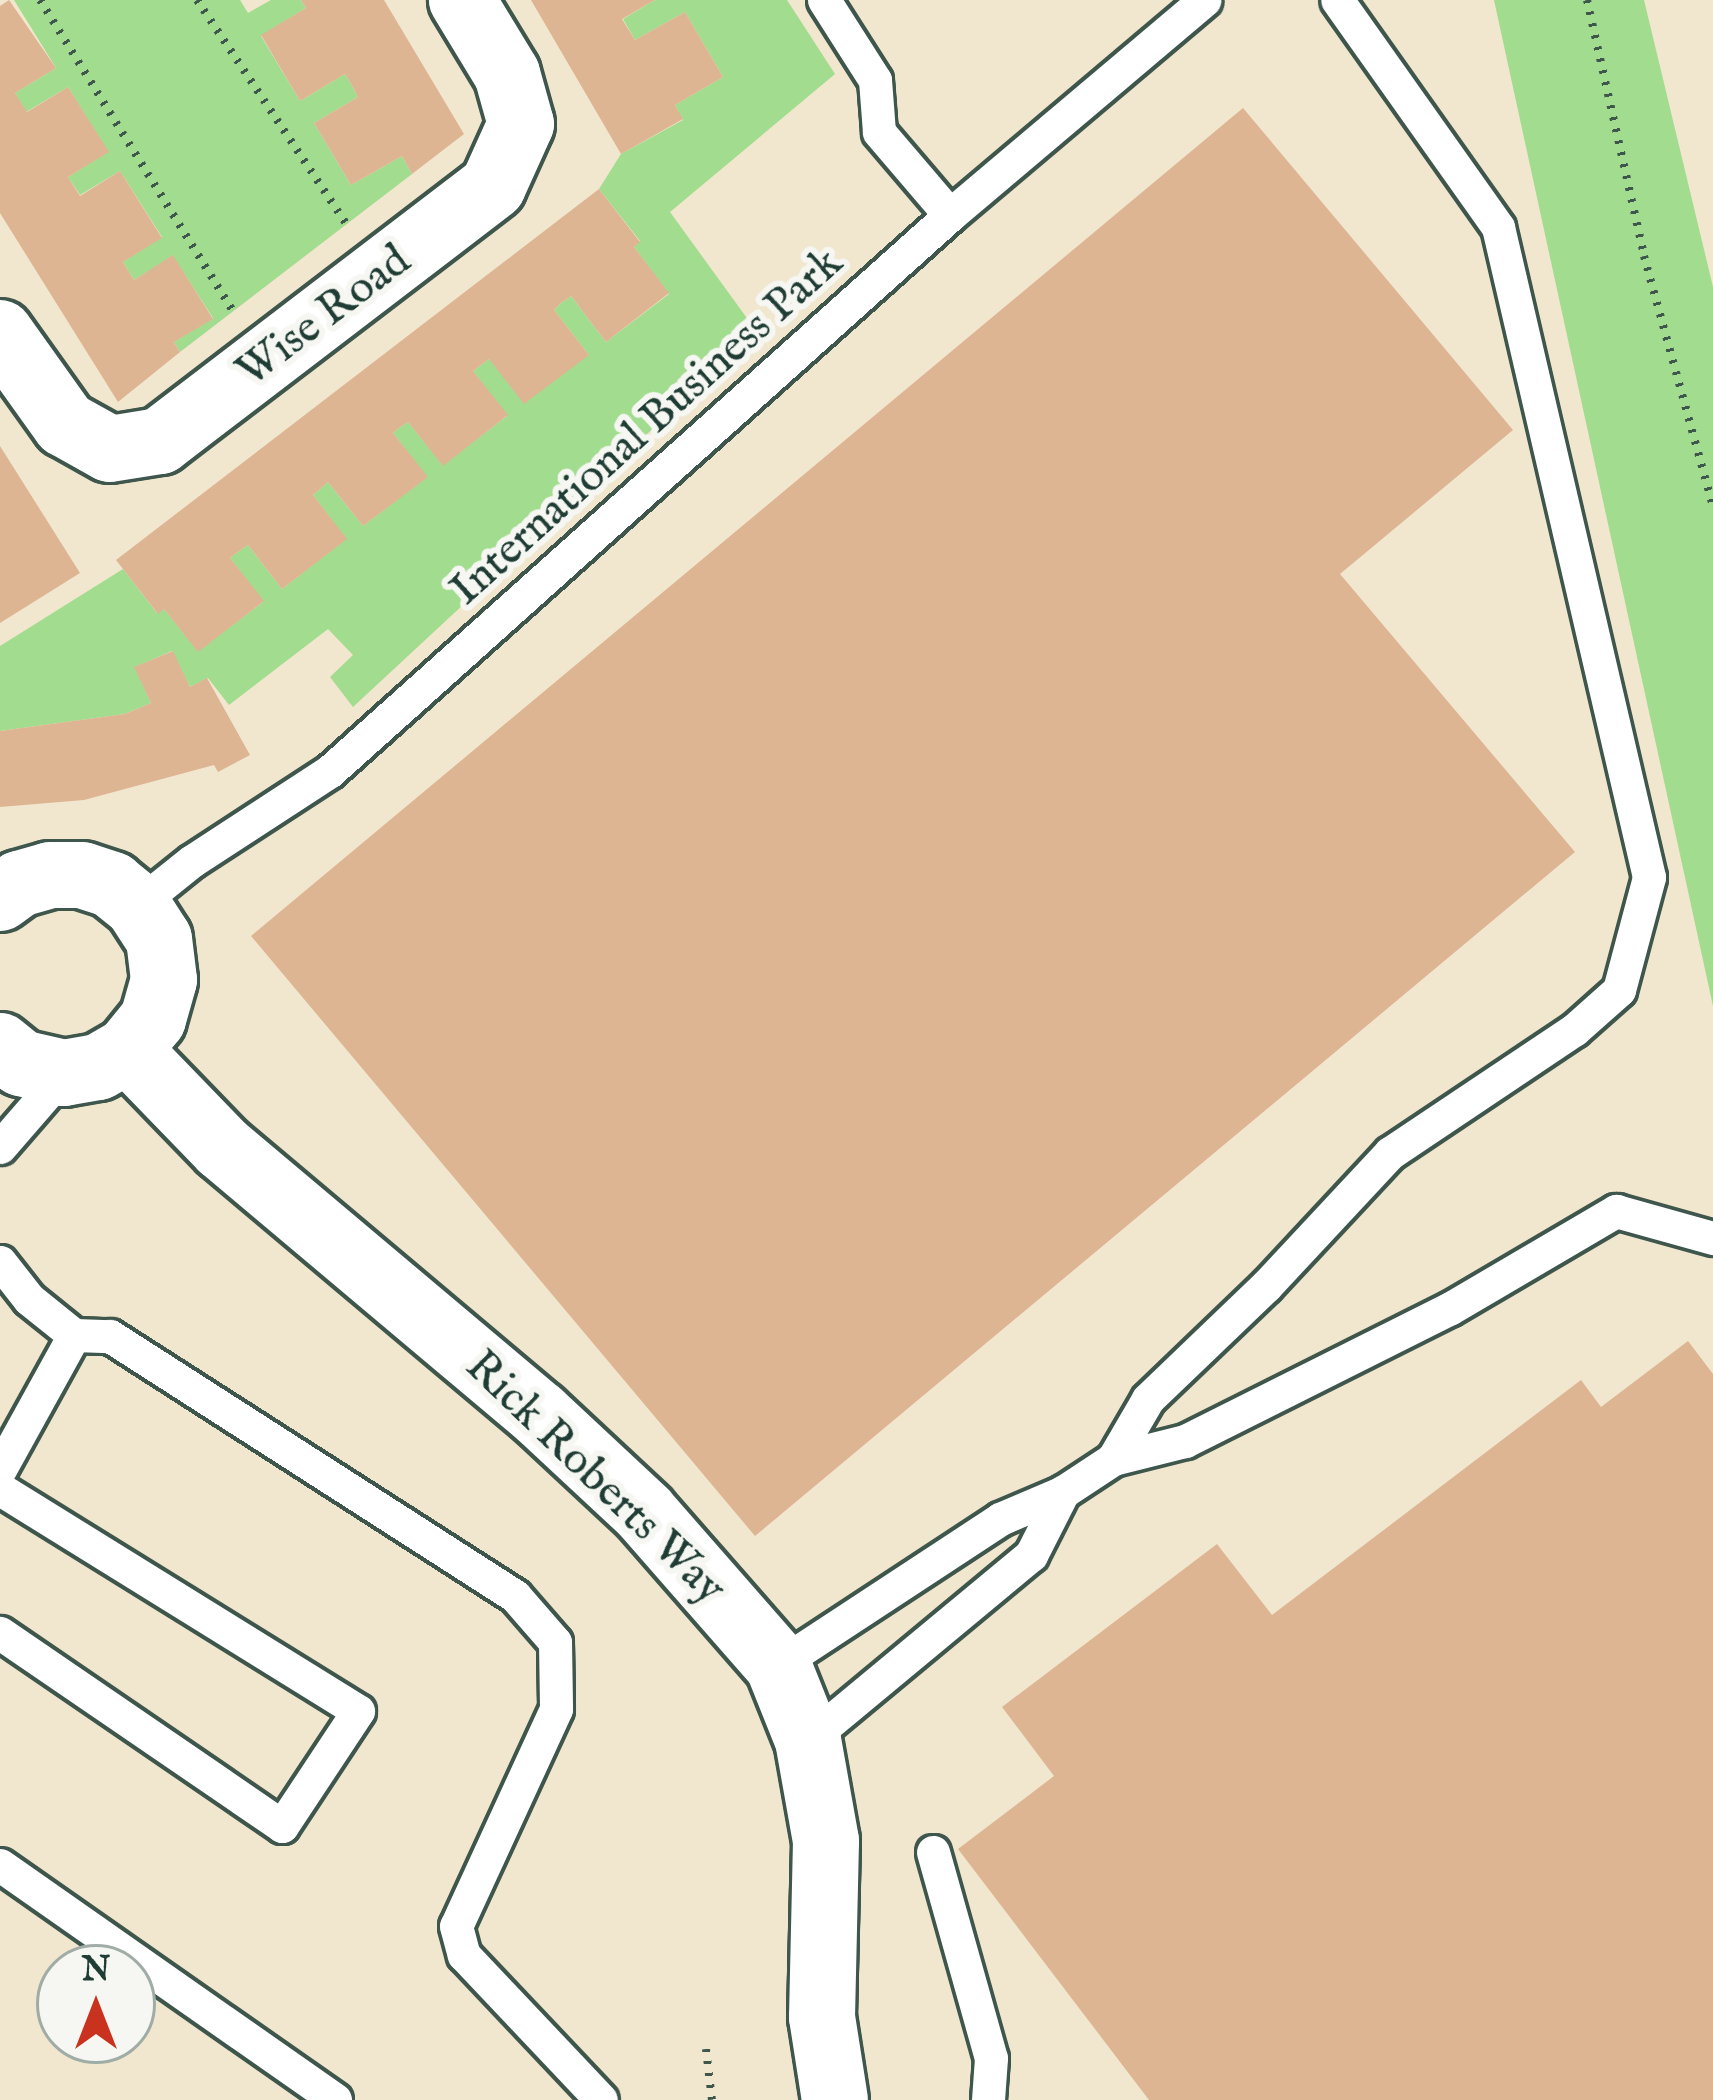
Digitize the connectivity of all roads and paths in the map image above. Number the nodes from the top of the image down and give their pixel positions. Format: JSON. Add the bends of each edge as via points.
{"nodes":[{"id":1,"x":40,"y":0,"type":"edge"},
{"id":2,"x":197,"y":0,"type":"edge"},
{"id":3,"x":462,"y":0,"type":"edge"},
{"id":4,"x":824,"y":0,"type":"edge"},
{"id":5,"x":1204,"y":0,"type":"edge"},
{"id":6,"x":1336,"y":0,"type":"edge"},
{"id":7,"x":1587,"y":0,"type":"edge"},
{"id":8,"x":950,"y":215,"type":"junction"},
{"id":9,"x":346,"y":224,"type":"dead end"},
{"id":10,"x":233,"y":312,"type":"dead end"},
{"id":11,"x":0,"y":333,"type":"edge"},
{"id":12,"x":1713,"y":506,"type":"edge"},
{"id":13,"x":0,"y":898,"type":"edge"},
{"id":14,"x":137,"y":904,"type":"junction"},
{"id":15,"x":0,"y":1046,"type":"edge"},
{"id":16,"x":128,"y":1050,"type":"junction"},
{"id":17,"x":64,"y":1073,"type":"junction"},
{"id":18,"x":0,"y":1147,"type":"edge"},
{"id":19,"x":1713,"y":1238,"type":"edge"},
{"id":20,"x":0,"y":1262,"type":"edge"},
{"id":21,"x":74,"y":1335,"type":"junction"},
{"id":22,"x":1113,"y":1460,"type":"junction"},
{"id":23,"x":0,"y":1469,"type":"edge"},
{"id":24,"x":0,"y":1489,"type":"edge"},
{"id":25,"x":1064,"y":1492,"type":"junction"},
{"id":26,"x":0,"y":1634,"type":"edge"},
{"id":27,"x":778,"y":1665,"type":"junction"},
{"id":28,"x":808,"y":1740,"type":"junction"},
{"id":29,"x":933,"y":1852,"type":"dead end"},
{"id":30,"x":0,"y":1865,"type":"edge"},
{"id":31,"x":706,"y":2049,"type":"dead end"},
{"id":32,"x":335,"y":2100,"type":"edge"},
{"id":33,"x":602,"y":2100,"type":"edge"},
{"id":34,"x":712,"y":2100,"type":"edge"},
{"id":35,"x":835,"y":2100,"type":"edge"},
{"id":36,"x":988,"y":2100,"type":"edge"}],
"edges":[{"from":1,"to":10,"type":"path"},
{"from":2,"to":9,"type":"path"},
{"from":3,"to":11,"type":"street","name":"Wise Road","via":[[506,74],[520,124],[493,186],[160,441],[110,449],[65,424]]},
{"from":4,"to":8,"type":"lane","via":[[875,80],[879,132]]},
{"from":5,"to":8,"type":"lane","name":"International Business Park"},
{"from":6,"to":22,"type":"lane","via":[[1498,227],[1649,877],[1619,990],[1574,1030],[1390,1153],[1148,1399]]},
{"from":7,"to":12,"type":"path","via":[[1644,256]]},
{"from":8,"to":14,"type":"lane","name":"International Business Park","via":[[330,771]]},
{"from":13,"to":14,"type":"street","via":[[50,875],[82,875]]},
{"from":14,"to":16,"type":"street","via":[[158,940],[164,980],[153,1018]]},
{"from":15,"to":17,"type":"street","via":[[21,1063]]},
{"from":16,"to":17,"type":"street"},
{"from":16,"to":27,"type":"street","name":"Rick Roberts Way","via":[[223,1148],[644,1512]]},
{"from":17,"to":18,"type":"lane"},
{"from":19,"to":22,"type":"lane","via":[[1616,1211],[1449,1310],[1185,1441]]},
{"from":20,"to":21,"type":"lane"},
{"from":21,"to":23,"type":"lane"},
{"from":21,"to":33,"type":"lane","via":[[110,1336],[515,1596],[555,1642],[556,1709],[456,1926],[464,1955]]},
{"from":22,"to":25,"type":"lane"},
{"from":24,"to":26,"type":"lane","via":[[358,1711],[282,1826]]},
{"from":25,"to":27,"type":"lane","via":[[1000,1519]]},
{"from":25,"to":28,"type":"lane","via":[[1031,1555]]},
{"from":27,"to":28,"type":"street","name":"Rick Roberts Way"},
{"from":28,"to":35,"type":"street","name":"Rick Roberts Way","via":[[826,1840],[822,2018]]},
{"from":29,"to":36,"type":"lane","via":[[991,2059]]},
{"from":30,"to":32,"type":"lane"},
{"from":31,"to":34,"type":"path"}]}
